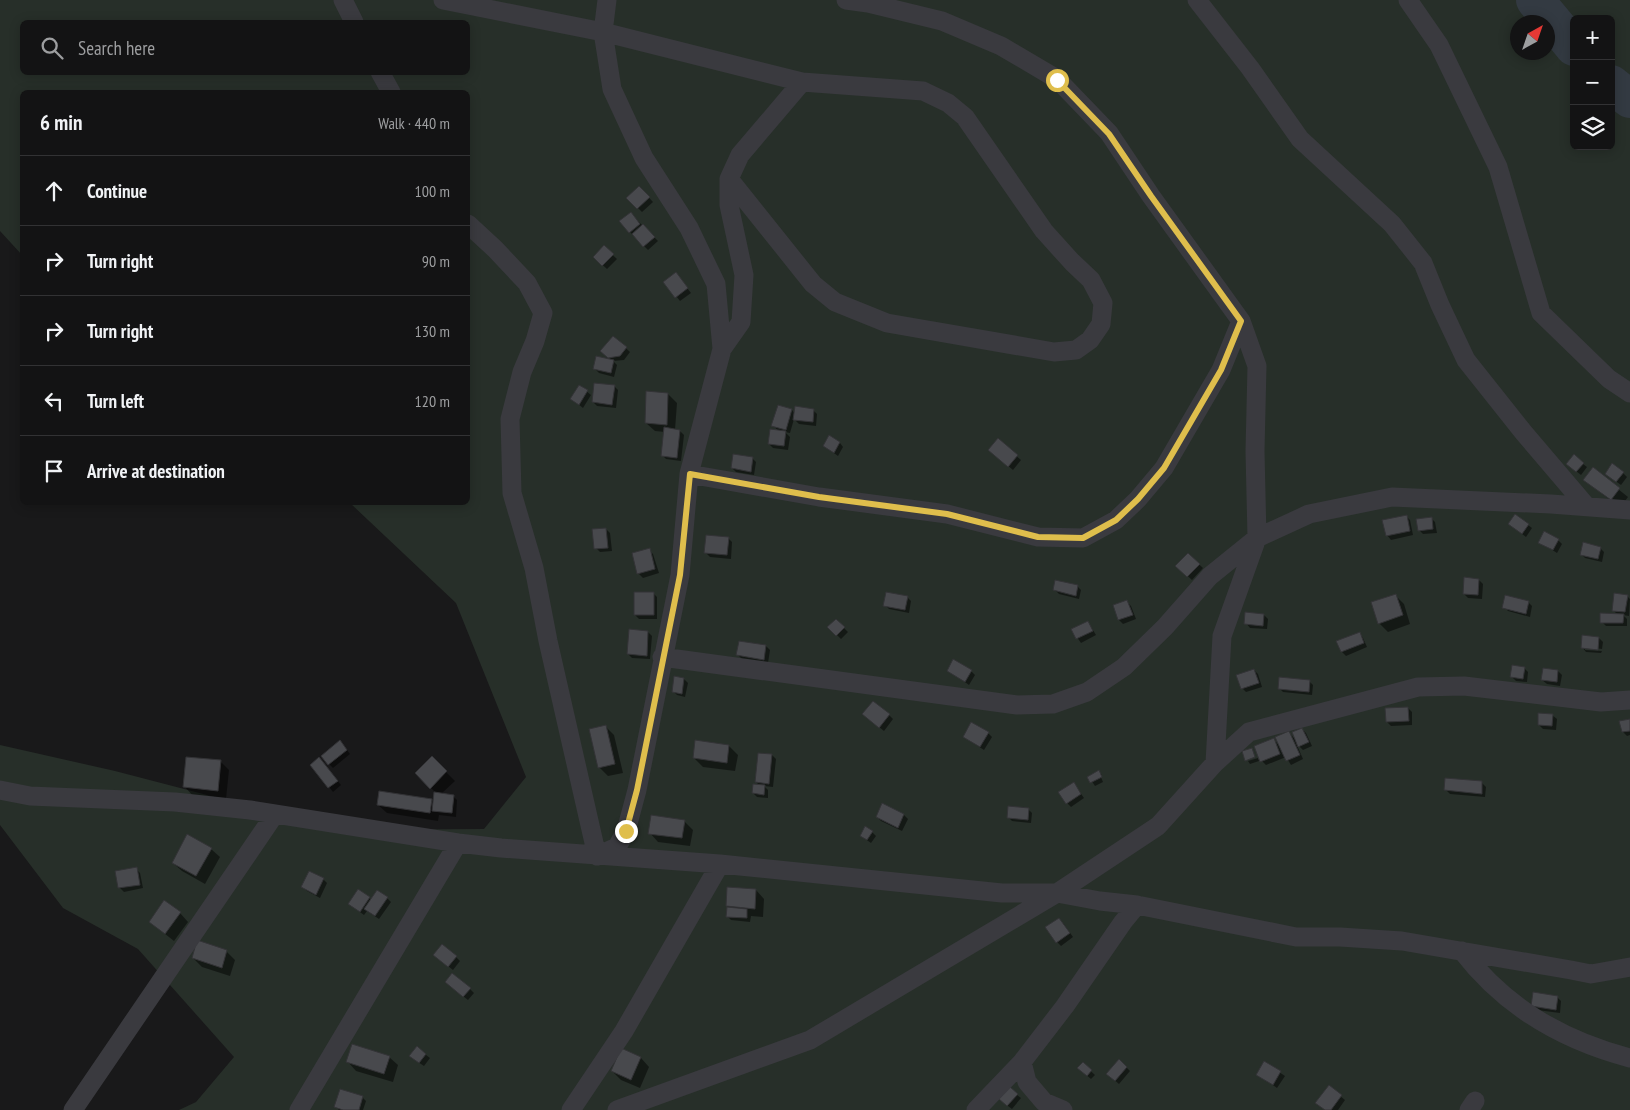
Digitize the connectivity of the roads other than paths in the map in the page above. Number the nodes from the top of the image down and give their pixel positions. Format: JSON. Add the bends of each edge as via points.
{"nodes":[{"id":1,"x":343,"y":0,"type":"edge"},
{"id":2,"x":443,"y":0,"type":"edge"},
{"id":3,"x":607,"y":0,"type":"edge"},
{"id":4,"x":846,"y":0,"type":"edge"},
{"id":5,"x":1197,"y":0,"type":"edge"},
{"id":6,"x":1408,"y":0,"type":"edge"},
{"id":7,"x":353,"y":20,"type":"edge"},
{"id":8,"x":603,"y":32,"type":"junction"},
{"id":9,"x":382,"y":75,"type":"edge"},
{"id":10,"x":802,"y":82,"type":"junction"},
{"id":11,"x":390,"y":90,"type":"edge"},
{"id":12,"x":729,"y":179,"type":"junction"},
{"id":13,"x":470,"y":226,"type":"edge"},
{"id":14,"x":1241,"y":321,"type":"junction"},
{"id":15,"x":722,"y":350,"type":"junction"},
{"id":16,"x":1630,"y":393,"type":"edge"},
{"id":17,"x":690,"y":474,"type":"junction"},
{"id":18,"x":1587,"y":507,"type":"junction"},
{"id":19,"x":1630,"y":510,"type":"edge"},
{"id":20,"x":1257,"y":538,"type":"junction"},
{"id":21,"x":662,"y":657,"type":"junction"},
{"id":22,"x":1630,"y":700,"type":"edge"},
{"id":23,"x":1215,"y":763,"type":"junction"},
{"id":24,"x":0,"y":790,"type":"edge"},
{"id":25,"x":275,"y":814,"type":"junction"},
{"id":26,"x":458,"y":843,"type":"junction"},
{"id":27,"x":597,"y":856,"type":"junction"},
{"id":28,"x":720,"y":864,"type":"junction"},
{"id":29,"x":1057,"y":893,"type":"junction"},
{"id":30,"x":1137,"y":905,"type":"junction"},
{"id":31,"x":1462,"y":951,"type":"junction"},
{"id":32,"x":1630,"y":967,"type":"edge"},
{"id":33,"x":1630,"y":1058,"type":"edge"},
{"id":34,"x":1022,"y":1062,"type":"junction"},
{"id":35,"x":72,"y":1110,"type":"edge"},
{"id":36,"x":299,"y":1110,"type":"edge"},
{"id":37,"x":572,"y":1110,"type":"edge"},
{"id":38,"x":617,"y":1110,"type":"edge"},
{"id":39,"x":976,"y":1110,"type":"edge"},
{"id":40,"x":1063,"y":1110,"type":"edge"}],
"edges":[{"from":1,"to":7,"type":"street"},
{"from":2,"to":8,"type":"street"},
{"from":3,"to":8,"type":"street"},
{"from":4,"to":14,"type":"street","via":[[942,21],[1001,46],[1057,80],[1109,134]]},
{"from":5,"to":18,"type":"street","via":[[1300,139],[1392,224],[1423,263],[1466,360]]},
{"from":6,"to":16,"type":"street","via":[[1439,45],[1498,167],[1541,313],[1609,379]]},
{"from":8,"to":10,"type":"street"},
{"from":8,"to":15,"type":"street","via":[[612,89],[644,158],[689,228],[716,284]]},
{"from":9,"to":11,"type":"street"},
{"from":10,"to":12,"type":"street","via":[[740,155]]},
{"from":10,"to":12,"type":"street","via":[[923,91],[948,103],[965,117],[1044,231],[1091,280],[1103,303],[1101,324],[1090,340],[1076,350],[1054,352],[887,323],[835,302],[813,284]]},
{"from":12,"to":15,"type":"street","via":[[729,205],[744,275],[741,322]]},
{"from":13,"to":27,"type":"street","via":[[527,283],[543,313],[522,372],[510,419],[512,493],[534,568]]},
{"from":14,"to":17,"type":"street","via":[[1221,370],[1164,468],[1116,520],[1083,538],[1038,537],[947,514],[819,497]]},
{"from":14,"to":20,"type":"street","via":[[1257,366]]},
{"from":15,"to":17,"type":"street"},
{"from":17,"to":21,"type":"street","via":[[680,575]]},
{"from":18,"to":19,"type":"street"},
{"from":18,"to":20,"type":"street","via":[[1392,497],[1309,514]]},
{"from":20,"to":21,"type":"street","via":[[1210,576],[1124,667],[1087,692],[1053,704],[1017,705]]},
{"from":20,"to":23,"type":"street","via":[[1222,636]]},
{"from":21,"to":27,"type":"street","via":[[626,831],[617,846]]},
{"from":22,"to":23,"type":"street","via":[[1601,702],[1464,686],[1418,687],[1249,732]]},
{"from":23,"to":29,"type":"street","via":[[1158,826]]},
{"from":24,"to":25,"type":"street","via":[[30,796],[175,802]]},
{"from":25,"to":26,"type":"street"},
{"from":25,"to":35,"type":"street"},
{"from":26,"to":27,"type":"street"},
{"from":26,"to":36,"type":"street"},
{"from":27,"to":28,"type":"street"},
{"from":28,"to":29,"type":"street","via":[[1002,892]]},
{"from":28,"to":37,"type":"street","via":[[624,1031]]},
{"from":29,"to":30,"type":"street"},
{"from":29,"to":38,"type":"street","via":[[810,1040]]},
{"from":30,"to":31,"type":"street","via":[[1296,937],[1402,941]]},
{"from":30,"to":34,"type":"street"},
{"from":31,"to":32,"type":"street","via":[[1591,974]]},
{"from":31,"to":33,"type":"street","via":[[1496,988],[1534,1019],[1593,1046]]},
{"from":34,"to":39,"type":"street"},
{"from":34,"to":40,"type":"street","via":[[1027,1082],[1044,1102]]}]}
